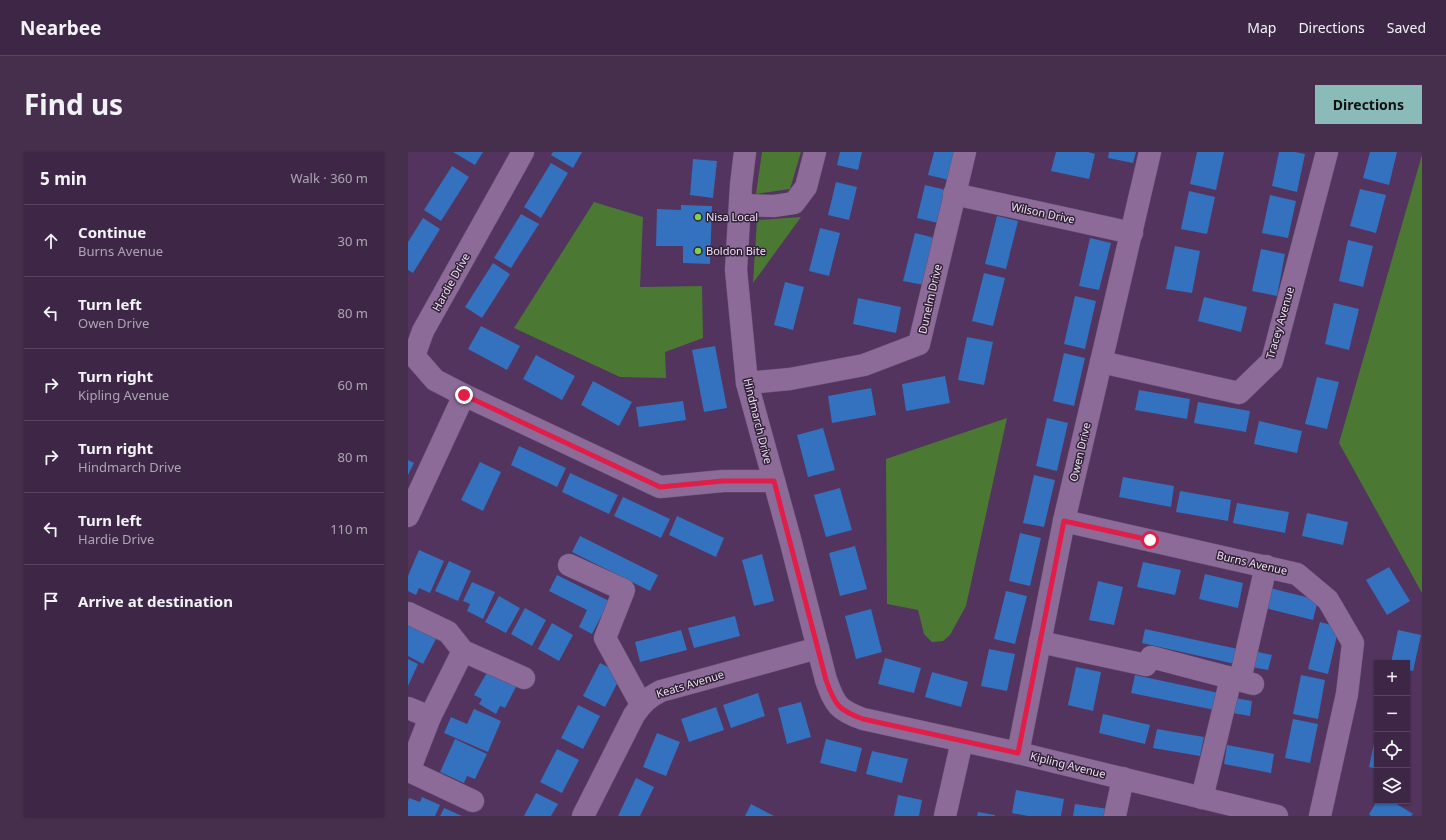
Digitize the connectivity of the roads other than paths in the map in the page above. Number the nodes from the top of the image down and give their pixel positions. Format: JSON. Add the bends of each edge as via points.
{"nodes":[{"id":1,"x":522,"y":152,"type":"edge"},
{"id":2,"x":746,"y":152,"type":"edge"},
{"id":3,"x":815,"y":152,"type":"edge"},
{"id":4,"x":965,"y":152,"type":"edge"},
{"id":5,"x":1150,"y":152,"type":"edge"},
{"id":6,"x":1327,"y":152,"type":"edge"},
{"id":7,"x":954,"y":194,"type":"junction"},
{"id":8,"x":740,"y":205,"type":"junction"},
{"id":9,"x":1132,"y":233,"type":"junction"},
{"id":10,"x":1101,"y":362,"type":"junction"},
{"id":11,"x":747,"y":383,"type":"junction"},
{"id":12,"x":464,"y":395,"type":"junction"},
{"id":13,"x":774,"y":481,"type":"junction"},
{"id":14,"x":408,"y":516,"type":"edge"},
{"id":15,"x":1064,"y":521,"type":"junction"},
{"id":16,"x":569,"y":565,"type":"dead end"},
{"id":17,"x":1266,"y":566,"type":"junction"},
{"id":18,"x":408,"y":613,"type":"edge"},
{"id":19,"x":1040,"y":642,"type":"junction"},
{"id":20,"x":818,"y":648,"type":"junction"},
{"id":21,"x":463,"y":651,"type":"junction"},
{"id":22,"x":524,"y":678,"type":"dead end"},
{"id":23,"x":1241,"y":680,"type":"junction"},
{"id":24,"x":642,"y":704,"type":"junction"},
{"id":25,"x":838,"y":706,"type":"joint"},
{"id":26,"x":408,"y":708,"type":"edge"},
{"id":27,"x":430,"y":717,"type":"junction"},
{"id":28,"x":962,"y":741,"type":"junction"},
{"id":29,"x":1018,"y":753,"type":"junction"},
{"id":30,"x":409,"y":771,"type":"edge"},
{"id":31,"x":1123,"y":778,"type":"junction"},
{"id":32,"x":1202,"y":798,"type":"junction"},
{"id":33,"x":472,"y":801,"type":"dead end"},
{"id":34,"x":1268,"y":815,"type":"edge"},
{"id":35,"x":583,"y":816,"type":"edge"},
{"id":36,"x":945,"y":816,"type":"edge"},
{"id":37,"x":1115,"y":816,"type":"edge"},
{"id":38,"x":1320,"y":816,"type":"edge"}],
"edges":[{"from":1,"to":12,"type":"street","name":"Hardie Drive","via":[[423,331],[414,356],[435,380]]},
{"from":2,"to":8,"type":"street","name":"Hindmarch Drive"},
{"from":3,"to":8,"type":"street","via":[[806,187],[794,203],[774,206]]},
{"from":4,"to":7,"type":"street","name":"Dunelm Drive"},
{"from":5,"to":9,"type":"street","name":"Owen Drive"},
{"from":6,"to":10,"type":"street","name":"Tracey Avenue","via":[[1272,361],[1239,393]]},
{"from":7,"to":9,"type":"street","name":"Wilson Drive"},
{"from":7,"to":11,"type":"street","name":"Dunelm Drive","via":[[919,344],[864,366],[790,379]]},
{"from":8,"to":11,"type":"street","name":"Hindmarch Drive","via":[[736,270]]},
{"from":9,"to":10,"type":"street","name":"Owen Drive"},
{"from":10,"to":15,"type":"street","name":"Owen Drive"},
{"from":11,"to":13,"type":"street","name":"Hindmarch Drive"},
{"from":12,"to":13,"type":"street","name":"Hardie Drive","via":[[660,487],[723,481]]},
{"from":12,"to":14,"type":"street"},
{"from":13,"to":20,"type":"street","name":"Hindmarch Drive"},
{"from":15,"to":17,"type":"street","name":"Burns Avenue"},
{"from":15,"to":19,"type":"street","name":"Owen Drive"},
{"from":16,"to":24,"type":"street","via":[[624,590],[605,638]]},
{"from":17,"to":23,"type":"street"},
{"from":17,"to":38,"type":"street","name":"Burns Avenue","via":[[1297,574],[1328,600],[1353,643],[1347,694]]},
{"from":18,"to":21,"type":"street","via":[[448,632]]},
{"from":19,"to":23,"type":"street","via":[[1146,665],[1151,657]]},
{"from":19,"to":29,"type":"street","name":"Owen Drive"},
{"from":20,"to":24,"type":"street","name":"Keats Avenue","via":[[661,691],[650,696]]},
{"from":20,"to":25,"type":"street","name":"Hindmarch Drive","via":[[826,680]]},
{"from":21,"to":22,"type":"street"},
{"from":21,"to":27,"type":"street"},
{"from":23,"to":32,"type":"street"},
{"from":24,"to":35,"type":"street","name":"Keats Avenue","via":[[634,714]]},
{"from":25,"to":28,"type":"street","name":"Kipling Avenue","via":[[847,713],[863,719]]},
{"from":26,"to":27,"type":"street"},
{"from":27,"to":30,"type":"street"},
{"from":28,"to":29,"type":"street","name":"Kipling Avenue"},
{"from":28,"to":36,"type":"street"},
{"from":29,"to":31,"type":"street","name":"Kipling Avenue"},
{"from":30,"to":33,"type":"street"},
{"from":31,"to":32,"type":"street","name":"Kipling Avenue"},
{"from":31,"to":37,"type":"street"},
{"from":32,"to":34,"type":"street","name":"Kipling Avenue"}]}
